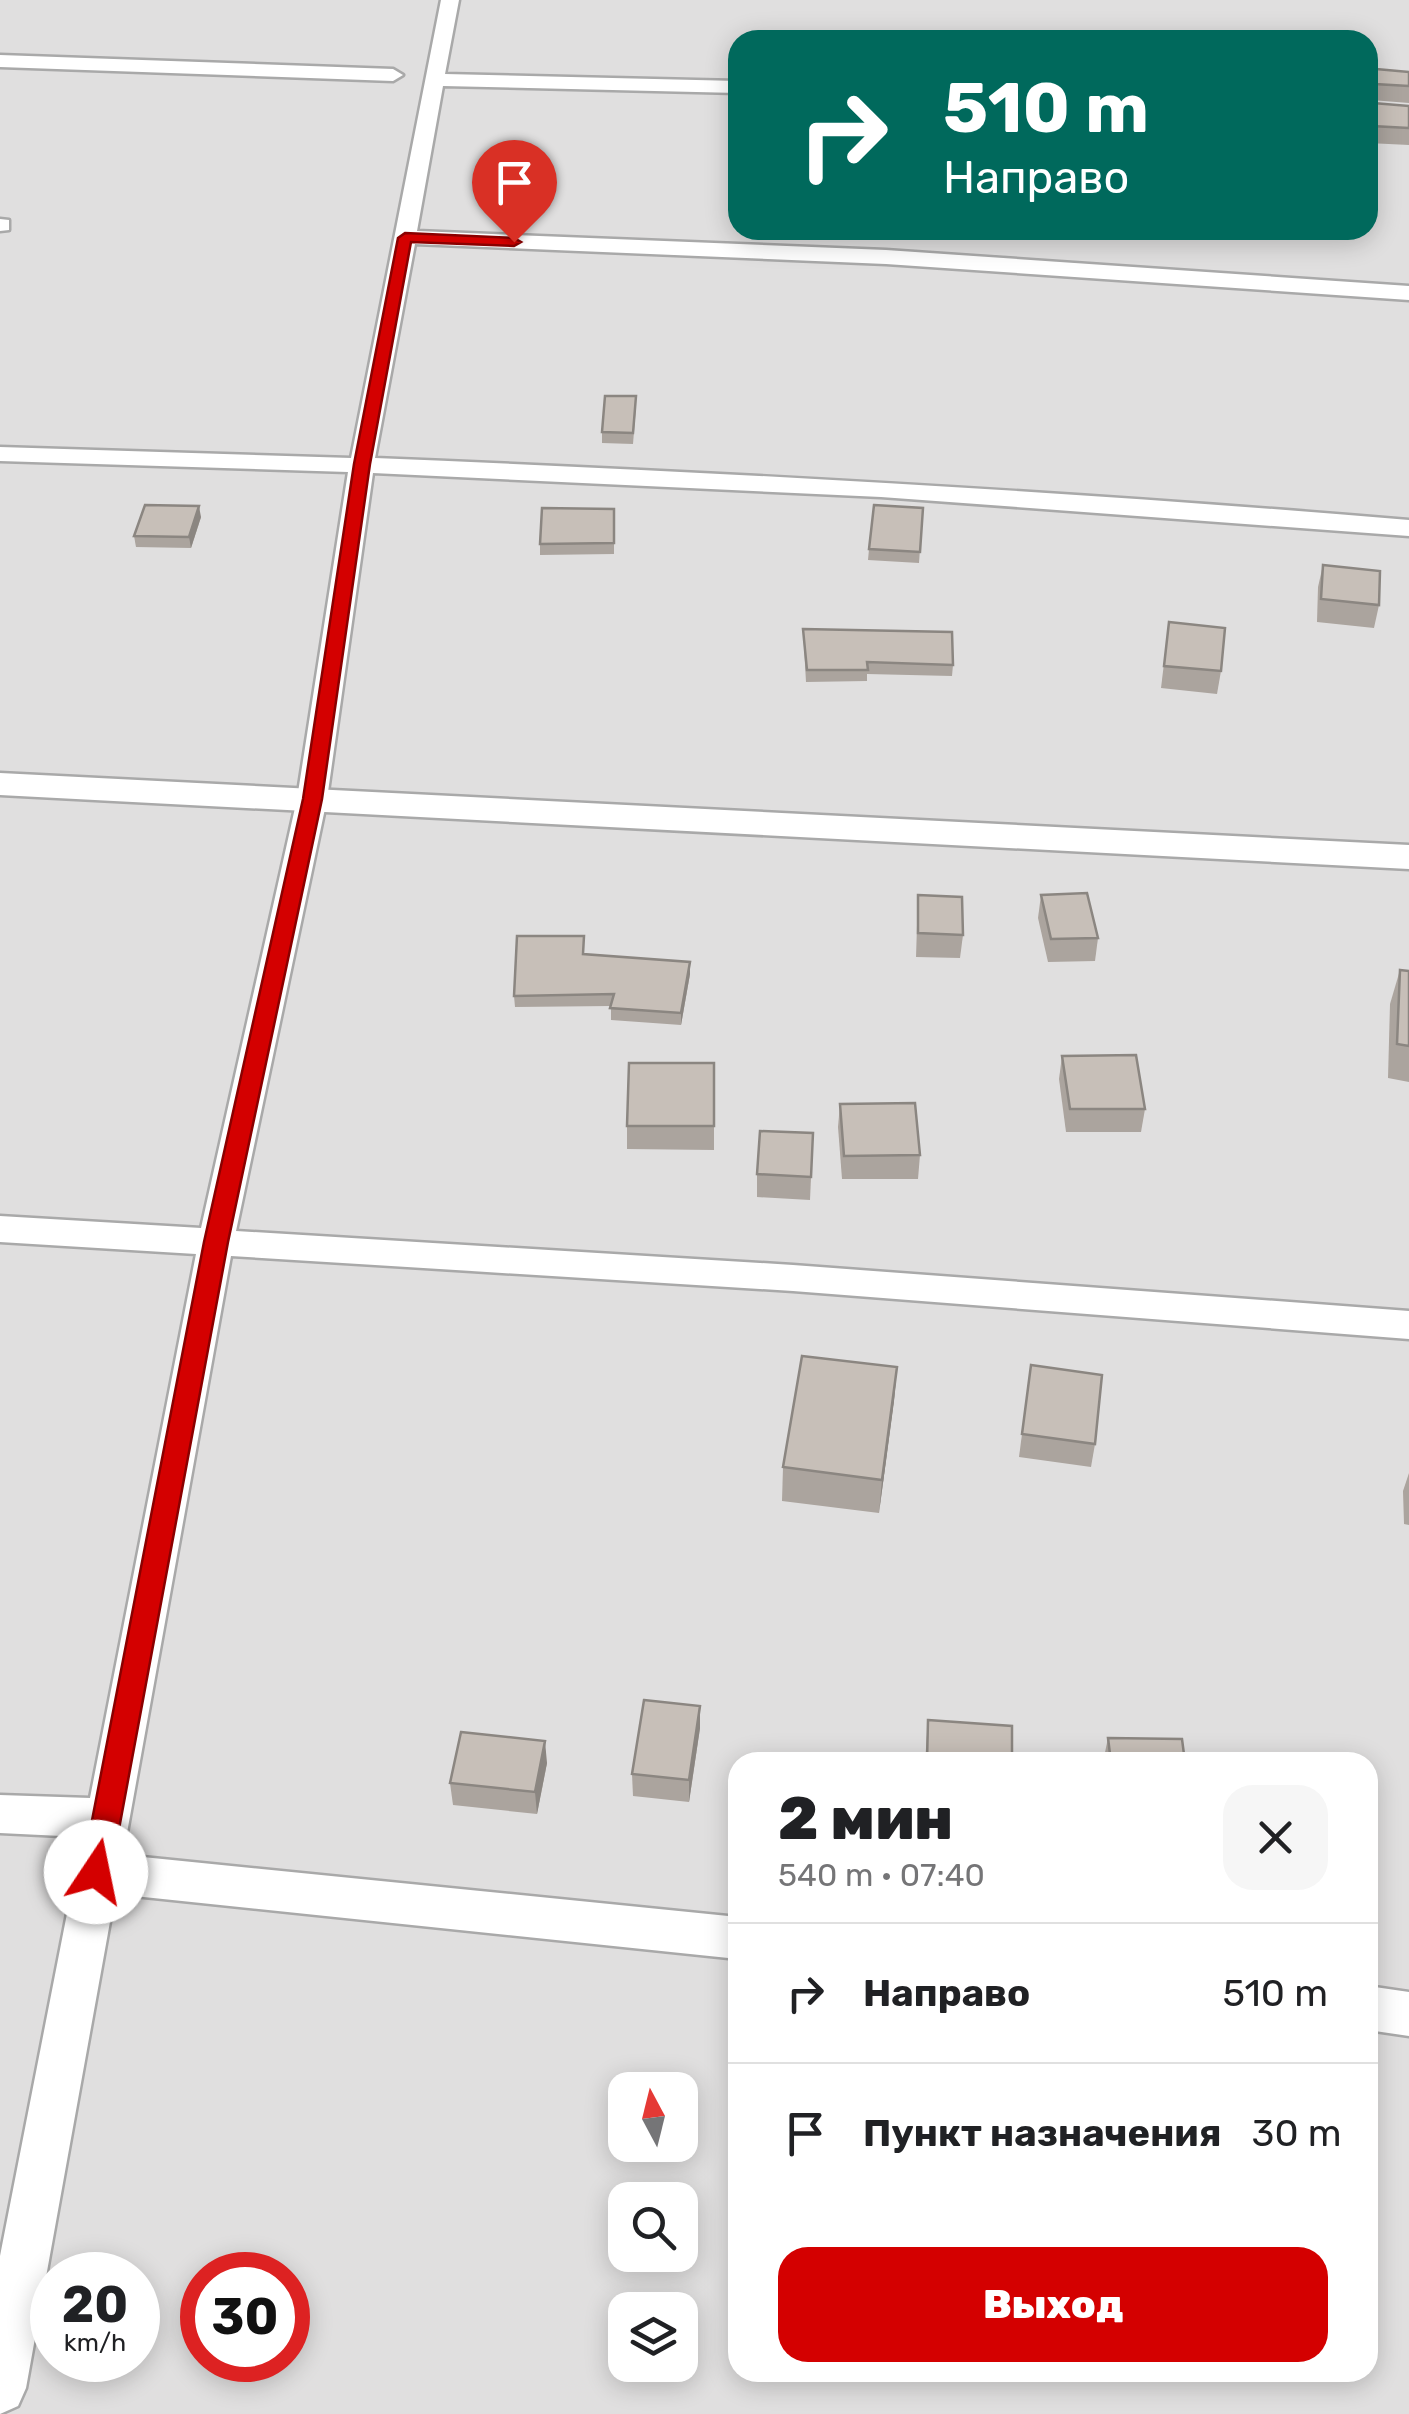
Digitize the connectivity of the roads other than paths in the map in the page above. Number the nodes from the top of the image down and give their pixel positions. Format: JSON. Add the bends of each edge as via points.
{"nodes":[{"id":1,"x":450,"y":0,"type":"edge"},
{"id":2,"x":0,"y":62,"type":"edge"},
{"id":3,"x":394,"y":75,"type":"dead end"},
{"id":4,"x":435,"y":80,"type":"junction"},
{"id":5,"x":728,"y":87,"type":"edge"},
{"id":6,"x":405,"y":238,"type":"junction"},
{"id":7,"x":1409,"y":293,"type":"edge"},
{"id":8,"x":0,"y":454,"type":"edge"},
{"id":9,"x":362,"y":464,"type":"junction"},
{"id":10,"x":1409,"y":528,"type":"edge"},
{"id":11,"x":0,"y":784,"type":"edge"},
{"id":12,"x":312,"y":799,"type":"junction"},
{"id":13,"x":1409,"y":857,"type":"edge"},
{"id":14,"x":0,"y":1228,"type":"edge"},
{"id":15,"x":216,"y":1242,"type":"junction"},
{"id":16,"x":1409,"y":1325,"type":"edge"},
{"id":17,"x":0,"y":1814,"type":"edge"},
{"id":18,"x":106,"y":1818,"type":"junction"},
{"id":19,"x":96,"y":1872,"type":"junction"},
{"id":20,"x":728,"y":1937,"type":"edge"},
{"id":21,"x":1378,"y":2009,"type":"edge"},
{"id":22,"x":1409,"y":2014,"type":"edge"},
{"id":23,"x":2,"y":2371,"type":"edge"}],
"edges":[{"from":1,"to":4,"type":"street"},
{"from":2,"to":3,"type":"street"},
{"from":4,"to":5,"type":"street"},
{"from":4,"to":6,"type":"street"},
{"from":6,"to":7,"type":"street","via":[[886,257]]},
{"from":6,"to":9,"type":"street"},
{"from":8,"to":9,"type":"street"},
{"from":9,"to":10,"type":"street","via":[[1195,508]]},
{"from":9,"to":12,"type":"street"},
{"from":11,"to":12,"type":"street"},
{"from":12,"to":13,"type":"street"},
{"from":12,"to":15,"type":"street"},
{"from":14,"to":15,"type":"street"},
{"from":15,"to":16,"type":"street"},
{"from":15,"to":18,"type":"street"},
{"from":17,"to":18,"type":"street"},
{"from":18,"to":19,"type":"street"},
{"from":19,"to":20,"type":"street"},
{"from":19,"to":23,"type":"street"},
{"from":21,"to":22,"type":"street"}]}
